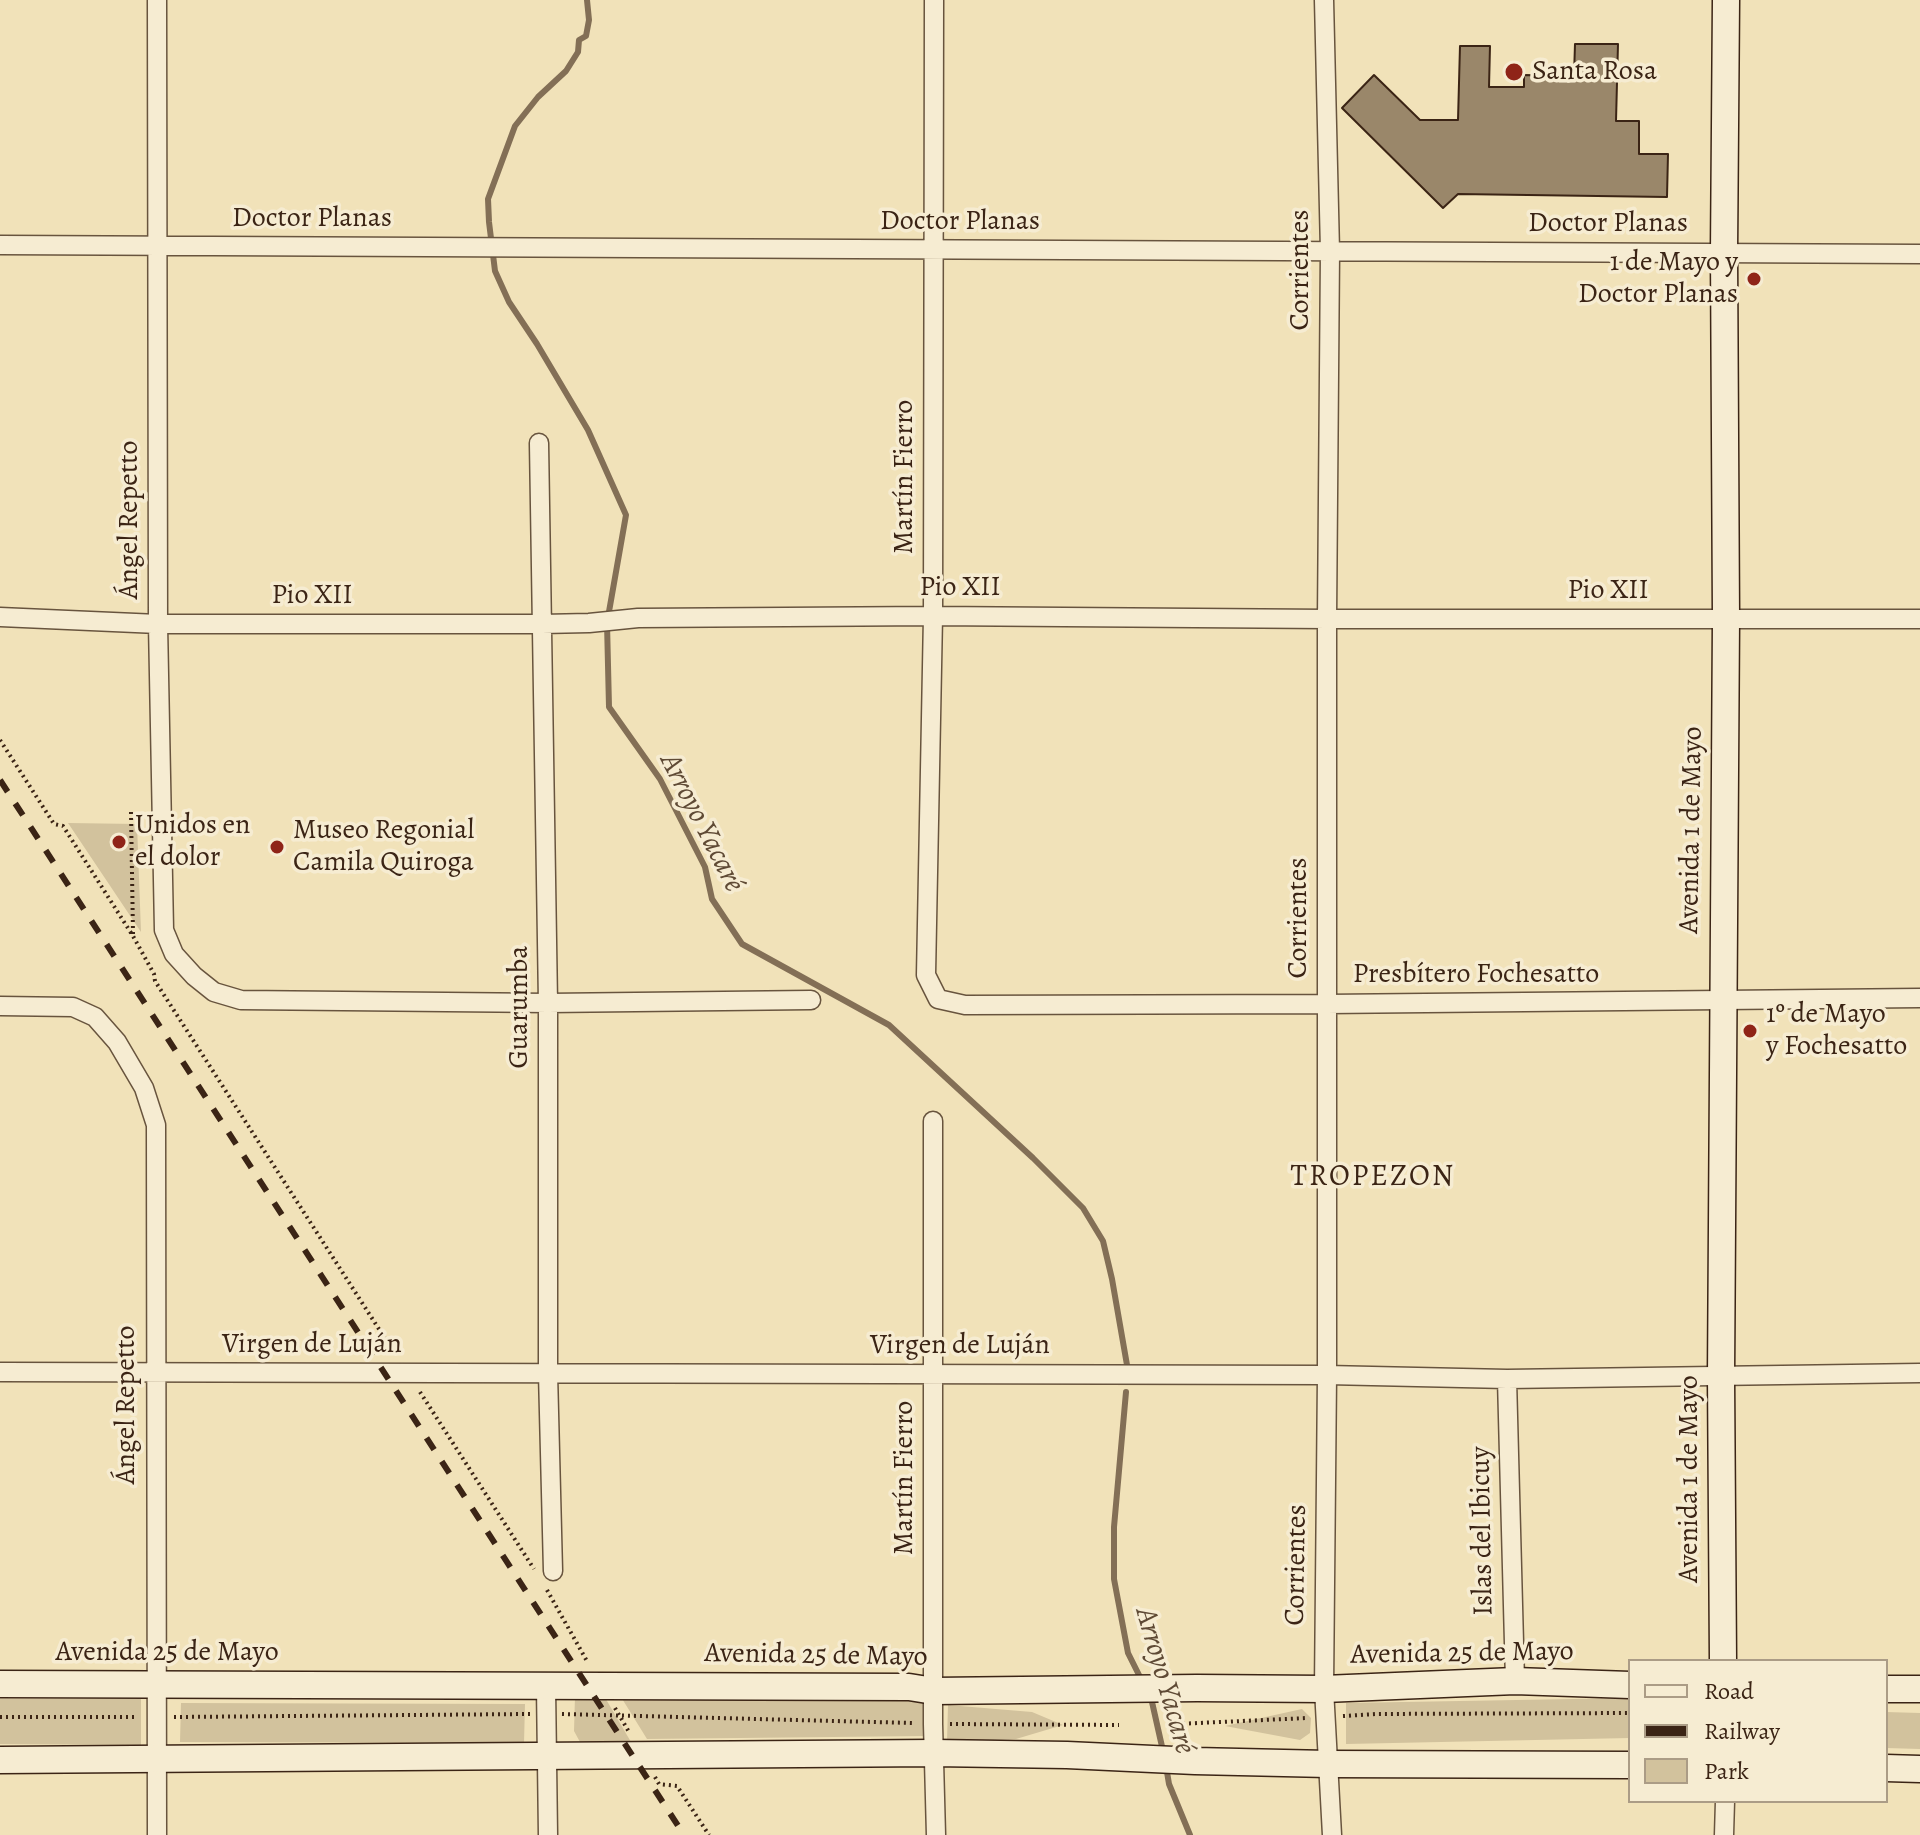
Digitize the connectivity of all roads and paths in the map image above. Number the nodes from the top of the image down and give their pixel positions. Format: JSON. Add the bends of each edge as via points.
{"nodes":[{"id":1,"x":157,"y":0,"type":"edge"},
{"id":2,"x":934,"y":0,"type":"edge"},
{"id":3,"x":1324,"y":0,"type":"edge"},
{"id":4,"x":1726,"y":0,"type":"edge"},
{"id":5,"x":0,"y":245,"type":"edge"},
{"id":6,"x":158,"y":246,"type":"junction"},
{"id":7,"x":934,"y":249,"type":"junction"},
{"id":8,"x":1330,"y":251,"type":"junction"},
{"id":9,"x":1724,"y":253,"type":"junction"},
{"id":10,"x":1920,"y":254,"type":"edge"},
{"id":11,"x":539,"y":443,"type":"dead end"},
{"id":12,"x":933,"y":616,"type":"junction"},
{"id":13,"x":0,"y":617,"type":"edge"},
{"id":14,"x":1327,"y":619,"type":"junction"},
{"id":15,"x":1726,"y":619,"type":"junction"},
{"id":16,"x":1920,"y":619,"type":"edge"},
{"id":17,"x":158,"y":624,"type":"junction"},
{"id":18,"x":542,"y":624,"type":"junction"},
{"id":19,"x":0,"y":740,"type":"edge"},
{"id":20,"x":131,"y":812,"type":"dead end"},
{"id":21,"x":133,"y":936,"type":"junction"},
{"id":22,"x":1920,"y":998,"type":"edge"},
{"id":23,"x":938,"y":999,"type":"joint"},
{"id":24,"x":811,"y":1000,"type":"dead end"},
{"id":25,"x":1723,"y":1001,"type":"junction"},
{"id":26,"x":548,"y":1003,"type":"junction"},
{"id":27,"x":1327,"y":1004,"type":"junction"},
{"id":28,"x":0,"y":1006,"type":"edge"},
{"id":29,"x":933,"y":1121,"type":"dead end"},
{"id":30,"x":0,"y":1372,"type":"edge"},
{"id":31,"x":155,"y":1372,"type":"junction"},
{"id":32,"x":408,"y":1373,"type":"junction"},
{"id":33,"x":548,"y":1373,"type":"junction"},
{"id":34,"x":1920,"y":1373,"type":"edge"},
{"id":35,"x":933,"y":1374,"type":"junction"},
{"id":36,"x":1327,"y":1375,"type":"junction"},
{"id":37,"x":1721,"y":1376,"type":"junction"},
{"id":38,"x":1507,"y":1379,"type":"junction"},
{"id":39,"x":553,"y":1571,"type":"dead end"},
{"id":40,"x":1723,"y":1659,"type":"edge"},
{"id":41,"x":1515,"y":1681,"type":"junction"},
{"id":42,"x":0,"y":1684,"type":"edge"},
{"id":43,"x":157,"y":1685,"type":"junction"},
{"id":44,"x":601,"y":1685,"type":"junction"},
{"id":45,"x":1628,"y":1685,"type":"edge"},
{"id":46,"x":546,"y":1687,"type":"junction"},
{"id":47,"x":1324,"y":1689,"type":"junction"},
{"id":48,"x":1888,"y":1689,"type":"edge"},
{"id":49,"x":1920,"y":1689,"type":"edge"},
{"id":50,"x":934,"y":1691,"type":"junction"},
{"id":51,"x":1628,"y":1713,"type":"edge"},
{"id":52,"x":1325,"y":1717,"type":"junction"},
{"id":53,"x":1177,"y":1724,"type":"dead end"},
{"id":54,"x":934,"y":1753,"type":"junction"},
{"id":55,"x":642,"y":1755,"type":"junction"},
{"id":56,"x":548,"y":1756,"type":"junction"},
{"id":57,"x":157,"y":1759,"type":"junction"},
{"id":58,"x":0,"y":1760,"type":"edge"},
{"id":59,"x":1328,"y":1764,"type":"junction"},
{"id":60,"x":1628,"y":1765,"type":"edge"},
{"id":61,"x":1888,"y":1768,"type":"edge"},
{"id":62,"x":1920,"y":1769,"type":"edge"},
{"id":63,"x":1725,"y":1803,"type":"edge"},
{"id":64,"x":157,"y":1835,"type":"edge"},
{"id":65,"x":548,"y":1835,"type":"edge"},
{"id":66,"x":709,"y":1835,"type":"edge"},
{"id":67,"x":936,"y":1835,"type":"edge"},
{"id":68,"x":1332,"y":1835,"type":"edge"},
{"id":69,"x":1724,"y":1835,"type":"edge"}],
"edges":[{"from":1,"to":6,"type":"street","name":"Ángel Repetto"},
{"from":2,"to":7,"type":"street","name":"Martín Fierro"},
{"from":3,"to":8,"type":"street","name":"Corrientes"},
{"from":4,"to":9,"type":"main road","name":"Avenida 1 de Mayo"},
{"from":5,"to":6,"type":"street","name":"Doctor Planas"},
{"from":6,"to":7,"type":"street","name":"Doctor Planas"},
{"from":6,"to":17,"type":"street","name":"Ángel Repetto"},
{"from":7,"to":8,"type":"street","name":"Doctor Planas"},
{"from":7,"to":12,"type":"street","name":"Martín Fierro"},
{"from":8,"to":9,"type":"street","name":"Doctor Planas"},
{"from":8,"to":14,"type":"street","name":"Corrientes"},
{"from":9,"to":10,"type":"street","name":"Doctor Planas"},
{"from":9,"to":15,"type":"main road","name":"Avenida 1 de Mayo"},
{"from":11,"to":18,"type":"street","name":"Guarumba"},
{"from":12,"to":14,"type":"street","name":"Pio XII"},
{"from":12,"to":18,"type":"street","name":"Pio XII","via":[[638,618]]},
{"from":12,"to":23,"type":"street","name":"Martín Fierro","via":[[926,975]]},
{"from":13,"to":17,"type":"street","name":"Pio XII"},
{"from":14,"to":15,"type":"street","name":"Pio XII"},
{"from":14,"to":27,"type":"street","name":"Corrientes"},
{"from":15,"to":16,"type":"street","name":"Pio XII"},
{"from":15,"to":25,"type":"main road","name":"Avenida 1 de Mayo"},
{"from":17,"to":18,"type":"street","name":"Pio XII"},
{"from":17,"to":26,"type":"street","name":"Ángel Repetto","via":[[164,930],[174,954],[194,976],[214,992],[241,1000]]},
{"from":18,"to":26,"type":"street","name":"Guarumba"},
{"from":19,"to":21,"type":"path"},
{"from":20,"to":21,"type":"path"},
{"from":21,"to":32,"type":"path","via":[[155,981]]},
{"from":22,"to":25,"type":"street","name":"Presbítero Fochesatto"},
{"from":23,"to":27,"type":"street","name":"Presbítero Fochesatto","via":[[965,1005]]},
{"from":24,"to":26,"type":"street"},
{"from":25,"to":27,"type":"street","name":"Presbítero Fochesatto"},
{"from":25,"to":37,"type":"main road","name":"Avenida 1 de Mayo"},
{"from":26,"to":33,"type":"street","name":"Guarumba"},
{"from":27,"to":36,"type":"street","name":"Corrientes"},
{"from":28,"to":31,"type":"street","name":"Ángel Repetto","via":[[73,1007],[95,1017],[144,1088],[156,1125]]},
{"from":29,"to":35,"type":"street","name":"Martín Fierro"},
{"from":30,"to":31,"type":"street","name":"Virgen de Luján"},
{"from":31,"to":32,"type":"street","name":"Virgen de Luján"},
{"from":31,"to":43,"type":"street","name":"Ángel Repetto"},
{"from":32,"to":33,"type":"street","name":"Virgen de Luján"},
{"from":32,"to":44,"type":"path","via":[[549,1593]]},
{"from":33,"to":35,"type":"street","name":"Virgen de Luján"},
{"from":33,"to":39,"type":"street","name":"Guarumba"},
{"from":34,"to":37,"type":"street","name":"Virgen de Luján"},
{"from":35,"to":36,"type":"street","name":"Virgen de Luján"},
{"from":35,"to":50,"type":"street","name":"Martín Fierro"},
{"from":36,"to":38,"type":"street","name":"Virgen de Luján"},
{"from":36,"to":47,"type":"street","name":"Corrientes"},
{"from":37,"to":38,"type":"street","name":"Virgen de Luján"},
{"from":37,"to":40,"type":"main road","name":"Avenida 1 de Mayo"},
{"from":38,"to":41,"type":"street","name":"Islas del Ibicuy"},
{"from":41,"to":45,"type":"main road","name":"Avenida 25 de Mayo"},
{"from":41,"to":47,"type":"main road","name":"Avenida 25 de Mayo"},
{"from":42,"to":43,"type":"main road","name":"Avenida 25 de Mayo"},
{"from":43,"to":46,"type":"main road","name":"Avenida 25 de Mayo"},
{"from":43,"to":57,"type":"street","name":"Ángel Repetto"},
{"from":44,"to":46,"type":"main road","name":"Avenida 25 de Mayo"},
{"from":44,"to":50,"type":"main road","name":"Avenida 25 de Mayo"},
{"from":44,"to":55,"type":"path"},
{"from":46,"to":56,"type":"street"},
{"from":47,"to":50,"type":"main road","name":"Avenida 25 de Mayo"},
{"from":47,"to":52,"type":"street","name":"Corrientes"},
{"from":48,"to":49,"type":"main road"},
{"from":50,"to":54,"type":"street","name":"Martín Fierro"},
{"from":51,"to":52,"type":"path"},
{"from":52,"to":53,"type":"path"},
{"from":52,"to":59,"type":"street","name":"Corrientes"},
{"from":54,"to":55,"type":"main road"},
{"from":54,"to":59,"type":"main road"},
{"from":54,"to":67,"type":"street","name":"Martín Fierro"},
{"from":55,"to":56,"type":"main road"},
{"from":55,"to":66,"type":"path","via":[[659,1784],[677,1786]]},
{"from":56,"to":57,"type":"main road"},
{"from":56,"to":65,"type":"street"},
{"from":57,"to":58,"type":"main road"},
{"from":57,"to":64,"type":"street","name":"Ángel Repetto"},
{"from":59,"to":60,"type":"main road"},
{"from":59,"to":68,"type":"street","name":"Corrientes"},
{"from":61,"to":62,"type":"main road"},
{"from":63,"to":69,"type":"street"}]}
